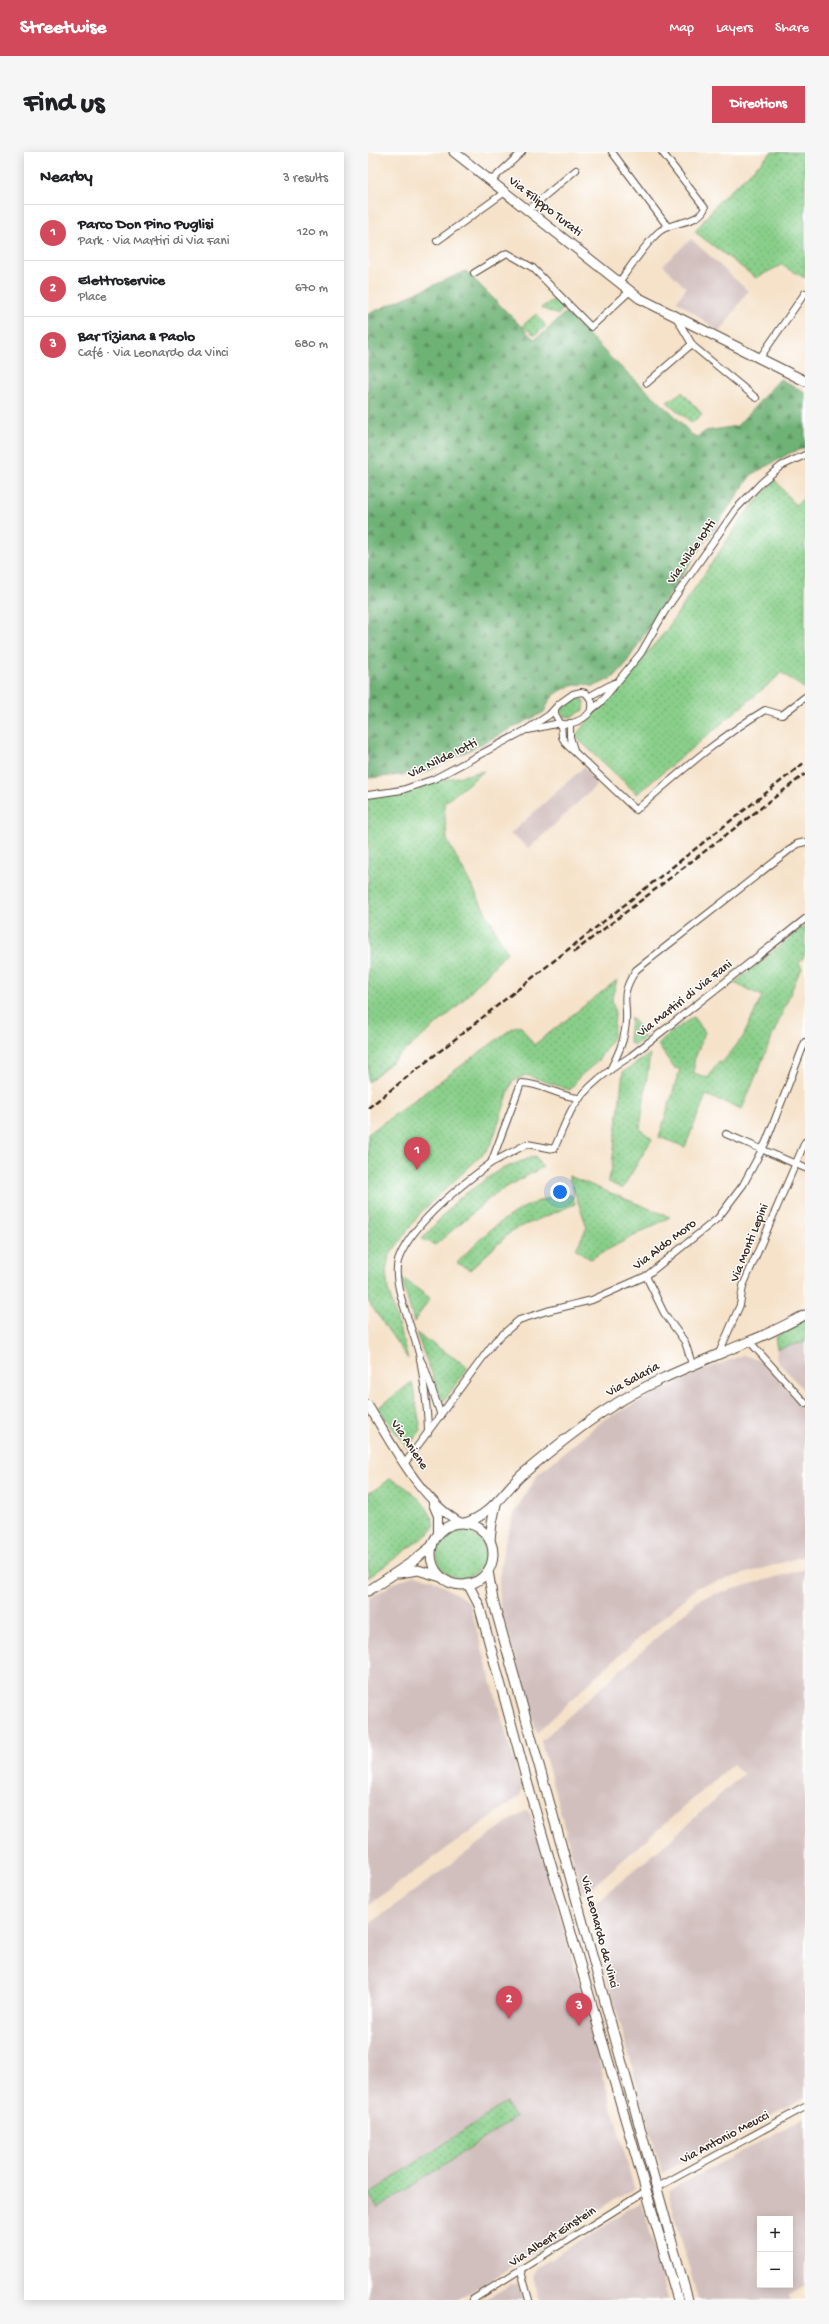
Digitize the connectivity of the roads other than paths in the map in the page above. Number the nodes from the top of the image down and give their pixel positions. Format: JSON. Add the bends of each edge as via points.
{"nodes":[{"id":1,"x":454,"y":152,"type":"edge"},
{"id":2,"x":522,"y":152,"type":"edge"},
{"id":3,"x":612,"y":152,"type":"edge"},
{"id":4,"x":662,"y":152,"type":"edge"},
{"id":5,"x":576,"y":170,"type":"dead end"},
{"id":6,"x":491,"y":181,"type":"junction"},
{"id":7,"x":505,"y":192,"type":"junction"},
{"id":8,"x":528,"y":210,"type":"junction"},
{"id":9,"x":668,"y":227,"type":"junction"},
{"id":10,"x":437,"y":241,"type":"dead end"},
{"id":11,"x":474,"y":273,"type":"dead end"},
{"id":12,"x":619,"y":282,"type":"junction"},
{"id":13,"x":630,"y":291,"type":"junction"},
{"id":14,"x":805,"y":293,"type":"edge"},
{"id":15,"x":676,"y":317,"type":"junction"},
{"id":16,"x":692,"y":344,"type":"junction"},
{"id":17,"x":758,"y":359,"type":"junction"},
{"id":18,"x":805,"y":381,"type":"edge"},
{"id":19,"x":647,"y":383,"type":"dead end"},
{"id":20,"x":756,"y":398,"type":"dead end"},
{"id":21,"x":805,"y":455,"type":"edge"},
{"id":22,"x":617,"y":681,"type":"junction"},
{"id":23,"x":590,"y":696,"type":"junction"},
{"id":24,"x":805,"y":698,"type":"edge"},
{"id":25,"x":555,"y":710,"type":"junction"},
{"id":26,"x":591,"y":710,"type":"junction"},
{"id":27,"x":570,"y":723,"type":"junction"},
{"id":28,"x":560,"y":724,"type":"junction"},
{"id":29,"x":524,"y":731,"type":"junction"},
{"id":30,"x":574,"y":750,"type":"junction"},
{"id":31,"x":368,"y":795,"type":"edge"},
{"id":32,"x":805,"y":842,"type":"edge"},
{"id":33,"x":805,"y":919,"type":"edge"},
{"id":34,"x":805,"y":1042,"type":"edge"},
{"id":35,"x":610,"y":1069,"type":"junction"},
{"id":36,"x":580,"y":1098,"type":"junction"},
{"id":37,"x":726,"y":1134,"type":"dead end"},
{"id":38,"x":805,"y":1142,"type":"edge"},
{"id":39,"x":762,"y":1149,"type":"junction"},
{"id":40,"x":491,"y":1163,"type":"junction"},
{"id":41,"x":795,"y":1163,"type":"junction"},
{"id":42,"x":805,"y":1168,"type":"edge"},
{"id":43,"x":646,"y":1276,"type":"junction"},
{"id":44,"x":805,"y":1316,"type":"edge"},
{"id":45,"x":750,"y":1342,"type":"junction"},
{"id":46,"x":719,"y":1353,"type":"junction"},
{"id":47,"x":420,"y":1358,"type":"junction"},
{"id":48,"x":692,"y":1364,"type":"junction"},
{"id":49,"x":805,"y":1403,"type":"edge"},
{"id":50,"x":368,"y":1406,"type":"edge"},
{"id":51,"x":441,"y":1416,"type":"junction"},
{"id":52,"x":428,"y":1433,"type":"junction"},
{"id":53,"x":405,"y":1463,"type":"junction"},
{"id":54,"x":430,"y":1498,"type":"junction"},
{"id":55,"x":496,"y":1504,"type":"junction"},
{"id":56,"x":463,"y":1523,"type":"junction"},
{"id":57,"x":438,"y":1534,"type":"junction"},
{"id":58,"x":490,"y":1540,"type":"junction"},
{"id":59,"x":432,"y":1546,"type":"junction"},
{"id":60,"x":488,"y":1571,"type":"junction"},
{"id":61,"x":390,"y":1576,"type":"junction"},
{"id":62,"x":443,"y":1578,"type":"junction"},
{"id":63,"x":468,"y":1584,"type":"junction"},
{"id":64,"x":368,"y":1591,"type":"edge"},
{"id":65,"x":805,"y":2107,"type":"edge"},
{"id":66,"x":656,"y":2188,"type":"junction"},
{"id":67,"x":646,"y":2191,"type":"junction"},
{"id":68,"x":521,"y":2271,"type":"junction"},
{"id":69,"x":472,"y":2300,"type":"edge"},
{"id":70,"x":529,"y":2300,"type":"edge"},
{"id":71,"x":678,"y":2300,"type":"edge"},
{"id":72,"x":688,"y":2300,"type":"edge"}],
"edges":[{"from":1,"to":6,"type":"main road","name":"Via Filippo Turati"},
{"from":2,"to":6,"type":"street"},
{"from":3,"to":9,"type":"street"},
{"from":4,"to":9,"type":"street","via":[[706,208],[703,214]]},
{"from":5,"to":8,"type":"street"},
{"from":6,"to":7,"type":"main road","name":"Via Filippo Turati"},
{"from":7,"to":8,"type":"main road","name":"Via Filippo Turati"},
{"from":7,"to":10,"type":"street"},
{"from":8,"to":12,"type":"main road","name":"Via Filippo Turati"},
{"from":9,"to":12,"type":"street","via":[[659,231]]},
{"from":11,"to":13,"type":"street","via":[[507,253],[533,268],[591,326]]},
{"from":12,"to":13,"type":"main road","name":"Via Filippo Turati"},
{"from":13,"to":15,"type":"main road","name":"Via Filippo Turati"},
{"from":14,"to":17,"type":"street"},
{"from":15,"to":16,"type":"street"},
{"from":15,"to":17,"type":"main road","name":"Via Filippo Turati"},
{"from":16,"to":19,"type":"street"},
{"from":16,"to":20,"type":"street"},
{"from":17,"to":18,"type":"main road","name":"Via Filippo Turati"},
{"from":21,"to":22,"type":"street","name":"Via Nilde Iotti","via":[[782,466],[736,509],[665,611],[641,653]]},
{"from":22,"to":23,"type":"street","name":"Via Nilde Iotti"},
{"from":22,"to":26,"type":"street","name":"Via Nilde Iotti","via":[[600,703]]},
{"from":23,"to":25,"type":"street","name":"Via Nilde Iotti","via":[[581,692],[573,694]]},
{"from":23,"to":26,"type":"street"},
{"from":24,"to":30,"type":"street","via":[[782,715],[765,710],[736,727],[636,810]]},
{"from":25,"to":28,"type":"street"},
{"from":25,"to":29,"type":"street","name":"Via Nilde Iotti"},
{"from":26,"to":27,"type":"street","via":[[578,721]]},
{"from":27,"to":28,"type":"street"},
{"from":27,"to":30,"type":"street","via":[[570,737]]},
{"from":28,"to":29,"type":"street","name":"Via Nilde Iotti"},
{"from":28,"to":30,"type":"street","via":[[562,738]]},
{"from":29,"to":31,"type":"street","name":"Via Nilde Iotti","via":[[428,782],[402,790]]},
{"from":32,"to":35,"type":"street","via":[[797,844],[636,970],[624,994],[625,1029],[620,1050]]},
{"from":33,"to":35,"type":"street","name":"Via Martiri di Via Fani","via":[[636,1052]]},
{"from":34,"to":39,"type":"street","name":"Via Aldo Moro"},
{"from":35,"to":36,"type":"street","name":"Via Martiri di Via Fani"},
{"from":36,"to":40,"type":"street","name":"Via Martiri di Via Fani","via":[[571,1110],[554,1149],[527,1144]]},
{"from":36,"to":40,"type":"street","via":[[572,1098],[530,1083],[521,1083]]},
{"from":37,"to":39,"type":"street"},
{"from":38,"to":41,"type":"street","name":"Via Monti Lepini"},
{"from":39,"to":41,"type":"street"},
{"from":39,"to":43,"type":"street","name":"Via Aldo Moro","via":[[743,1185],[718,1218]]},
{"from":40,"to":47,"type":"street","name":"Via Martiri di Via Fani","via":[[436,1207],[405,1247],[398,1262],[398,1284]]},
{"from":41,"to":42,"type":"street"},
{"from":41,"to":46,"type":"street","name":"Via Monti Lepini","via":[[743,1286],[740,1305]]},
{"from":43,"to":48,"type":"street","via":[[664,1313],[685,1342]]},
{"from":43,"to":51,"type":"street","name":"Via Aldo Moro","via":[[592,1300],[519,1320],[495,1341]]},
{"from":44,"to":45,"type":"main road","name":"Via Salaria"},
{"from":45,"to":46,"type":"main road","name":"Via Salaria"},
{"from":45,"to":49,"type":"street"},
{"from":46,"to":48,"type":"main road","name":"Via Salaria"},
{"from":47,"to":51,"type":"street","via":[[426,1368]]},
{"from":47,"to":52,"type":"street"},
{"from":48,"to":55,"type":"main road","name":"Via Salaria","via":[[646,1386],[593,1419],[523,1474]]},
{"from":50,"to":53,"type":"street","name":"Via Aniene"},
{"from":51,"to":52,"type":"street","name":"Via Aldo Moro"},
{"from":52,"to":53,"type":"street","name":"Via Aldo Moro"},
{"from":53,"to":54,"type":"street","name":"Via Aniene"},
{"from":54,"to":56,"type":"street","name":"Via Aniene","via":[[445,1513]]},
{"from":54,"to":57,"type":"street","name":"Via Aniene","via":[[438,1516]]},
{"from":55,"to":56,"type":"main road","name":"Via Salaria","via":[[480,1517]]},
{"from":55,"to":58,"type":"main road"},
{"from":56,"to":57,"type":"main road","name":"Via Salaria","via":[[452,1524]]},
{"from":56,"to":58,"type":"main road","via":[[476,1526]]},
{"from":57,"to":59,"type":"main road"},
{"from":58,"to":60,"type":"main road","via":[[493,1551]]},
{"from":59,"to":61,"type":"main road"},
{"from":59,"to":62,"type":"main road","via":[[433,1564]]},
{"from":60,"to":63,"type":"main road","via":[[483,1577]]},
{"from":60,"to":66,"type":"main road","name":"Via Leonardo da Vinci","via":[[493,1600]]},
{"from":61,"to":62,"type":"main road","via":[[418,1570]]},
{"from":61,"to":64,"type":"main road"},
{"from":62,"to":63,"type":"main road","via":[[451,1583]]},
{"from":63,"to":67,"type":"main road","name":"Via Leonardo da Vinci","via":[[479,1605],[531,1796]]},
{"from":65,"to":66,"type":"street","name":"Via Antonio Meucci"},
{"from":66,"to":72,"type":"main road","name":"Via Leonardo da Vinci"},
{"from":67,"to":68,"type":"street","name":"Via Albert Einstein"},
{"from":67,"to":71,"type":"main road","name":"Via Leonardo da Vinci"},
{"from":68,"to":69,"type":"street","name":"Via Albert Einstein"},
{"from":68,"to":70,"type":"street"}]}
